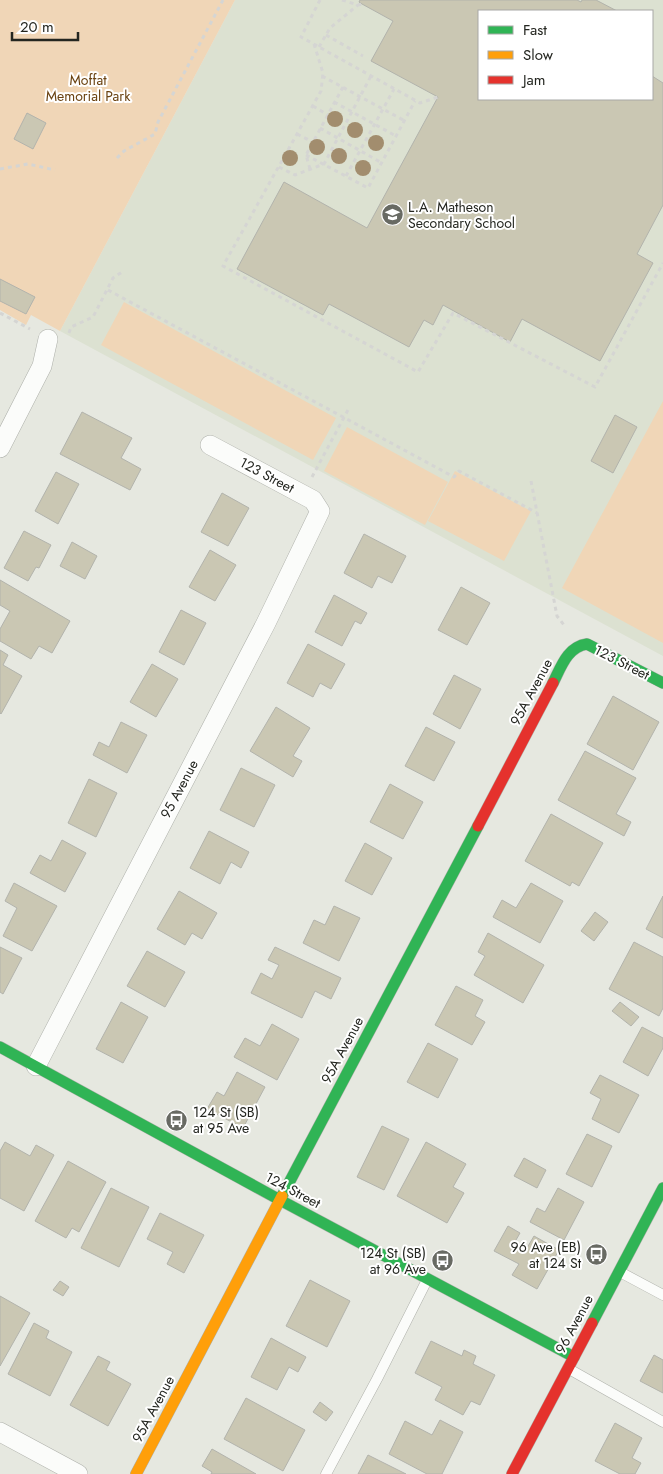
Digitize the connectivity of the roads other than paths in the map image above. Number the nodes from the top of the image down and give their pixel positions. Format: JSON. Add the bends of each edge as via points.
{"nodes":[{"id":1,"x":42,"y":336,"type":"road end"},
{"id":2,"x":210,"y":445,"type":"dead end"},
{"id":3,"x":0,"y":448,"type":"edge"},
{"id":4,"x":320,"y":511,"type":"joint"},
{"id":5,"x":580,"y":645,"type":"joint"},
{"id":6,"x":663,"y":683,"type":"edge"},
{"id":7,"x":0,"y":1047,"type":"edge"},
{"id":8,"x":36,"y":1066,"type":"junction"},
{"id":9,"x":663,"y":1188,"type":"edge"},
{"id":10,"x":280,"y":1200,"type":"junction"},
{"id":11,"x":619,"y":1271,"type":"junction"},
{"id":12,"x":428,"y":1278,"type":"junction"},
{"id":13,"x":663,"y":1296,"type":"edge"},
{"id":14,"x":574,"y":1357,"type":"junction"},
{"id":15,"x":568,"y":1368,"type":"junction"},
{"id":16,"x":663,"y":1422,"type":"edge"},
{"id":17,"x":0,"y":1432,"type":"edge"},
{"id":18,"x":78,"y":1474,"type":"edge"},
{"id":19,"x":136,"y":1474,"type":"edge"},
{"id":20,"x":326,"y":1474,"type":"edge"},
{"id":21,"x":512,"y":1474,"type":"edge"}],
"edges":[{"from":1,"to":3,"type":"street","via":[[42,366]]},
{"from":2,"to":4,"type":"street","name":"123 Street","via":[[313,500]]},
{"from":4,"to":8,"type":"street","name":"95 Avenue","via":[[266,623]]},
{"from":5,"to":6,"type":"street","name":"123 Street","via":[[597,648]]},
{"from":5,"to":10,"type":"street","name":"95A Avenue","via":[[567,656]]},
{"from":7,"to":8,"type":"street","name":"124 Street"},
{"from":8,"to":10,"type":"street","name":"124 Street"},
{"from":9,"to":11,"type":"street","name":"96 Avenue"},
{"from":10,"to":12,"type":"street","name":"124 Street"},
{"from":10,"to":19,"type":"street","name":"95A Avenue"},
{"from":11,"to":13,"type":"lane"},
{"from":11,"to":14,"type":"street","name":"96 Avenue"},
{"from":12,"to":14,"type":"street","name":"124 Street"},
{"from":12,"to":20,"type":"lane"},
{"from":14,"to":15,"type":"street","name":"96 Avenue"},
{"from":15,"to":16,"type":"lane"},
{"from":15,"to":21,"type":"street","name":"96 Avenue"},
{"from":17,"to":18,"type":"street"}]}
